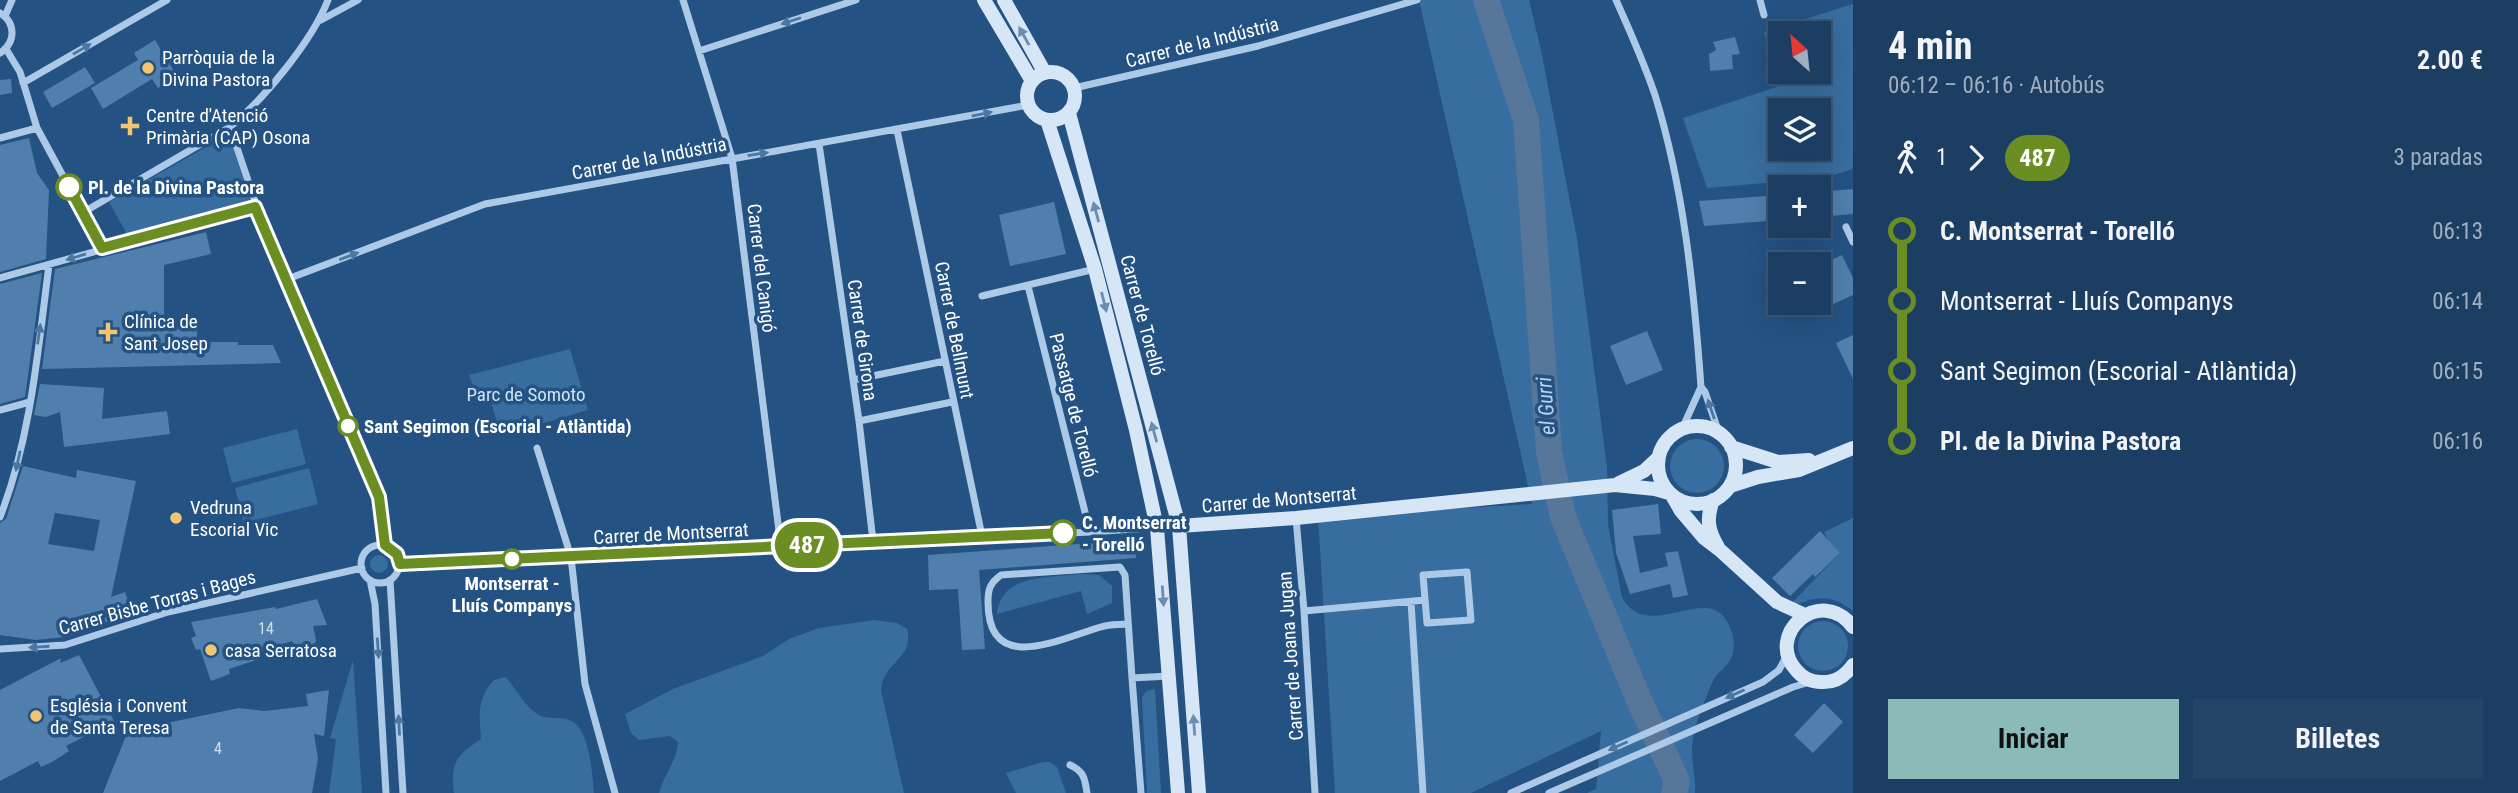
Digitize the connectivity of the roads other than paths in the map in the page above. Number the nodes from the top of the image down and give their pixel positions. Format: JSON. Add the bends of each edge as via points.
{"nodes":[{"id":1,"x":12,"y":0,"type":"edge"},
{"id":2,"x":167,"y":0,"type":"edge"},
{"id":3,"x":328,"y":0,"type":"edge"},
{"id":4,"x":340,"y":0,"type":"edge"},
{"id":5,"x":358,"y":0,"type":"edge"},
{"id":6,"x":683,"y":0,"type":"edge"},
{"id":7,"x":856,"y":0,"type":"edge"},
{"id":8,"x":984,"y":0,"type":"edge"},
{"id":9,"x":1004,"y":0,"type":"edge"},
{"id":10,"x":1417,"y":0,"type":"edge"},
{"id":11,"x":1616,"y":0,"type":"edge"},
{"id":12,"x":1760,"y":0,"type":"edge"},
{"id":13,"x":350,"y":6,"type":"junction"},
{"id":14,"x":3,"y":14,"type":"edge"},
{"id":15,"x":1764,"y":15,"type":"dead end"},
{"id":16,"x":320,"y":20,"type":"junction"},
{"id":17,"x":3,"y":51,"type":"edge"},
{"id":18,"x":699,"y":51,"type":"junction"},
{"id":19,"x":1039,"y":77,"type":"junction"},
{"id":20,"x":23,"y":83,"type":"junction"},
{"id":21,"x":1074,"y":88,"type":"junction"},
{"id":22,"x":1028,"y":105,"type":"junction"},
{"id":23,"x":1069,"y":113,"type":"junction"},
{"id":24,"x":1047,"y":120,"type":"junction"},
{"id":25,"x":230,"y":127,"type":"junction"},
{"id":26,"x":37,"y":128,"type":"junction"},
{"id":27,"x":897,"y":130,"type":"junction"},
{"id":28,"x":0,"y":138,"type":"edge"},
{"id":29,"x":819,"y":144,"type":"junction"},
{"id":30,"x":733,"y":158,"type":"junction"},
{"id":31,"x":255,"y":207,"type":"junction"},
{"id":32,"x":82,"y":213,"type":"junction"},
{"id":33,"x":1846,"y":227,"type":"dead end"},
{"id":34,"x":1853,"y":242,"type":"edge"},
{"id":35,"x":102,"y":248,"type":"junction"},
{"id":36,"x":49,"y":265,"type":"junction"},
{"id":37,"x":1096,"y":269,"type":"junction"},
{"id":38,"x":0,"y":278,"type":"edge"},
{"id":39,"x":285,"y":280,"type":"junction"},
{"id":40,"x":1028,"y":286,"type":"junction"},
{"id":41,"x":982,"y":296,"type":"dead end"},
{"id":42,"x":945,"y":360,"type":"junction"},
{"id":43,"x":853,"y":380,"type":"junction"},
{"id":44,"x":1701,"y":387,"type":"junction"},
{"id":45,"x":30,"y":402,"type":"junction"},
{"id":46,"x":953,"y":402,"type":"junction"},
{"id":47,"x":0,"y":410,"type":"edge"},
{"id":48,"x":859,"y":421,"type":"junction"},
{"id":49,"x":1682,"y":429,"type":"junction"},
{"id":50,"x":1719,"y":433,"type":"junction"},
{"id":51,"x":1731,"y":447,"type":"junction"},
{"id":52,"x":537,"y":448,"type":"dead end"},
{"id":53,"x":1853,"y":448,"type":"edge"},
{"id":54,"x":1659,"y":457,"type":"junction"},
{"id":55,"x":1825,"y":459,"type":"junction"},
{"id":56,"x":1612,"y":485,"type":"junction"},
{"id":57,"x":1730,"y":486,"type":"junction"},
{"id":58,"x":1671,"y":495,"type":"junction"},
{"id":59,"x":1713,"y":500,"type":"junction"},
{"id":60,"x":0,"y":517,"type":"edge"},
{"id":61,"x":1296,"y":517,"type":"junction"},
{"id":62,"x":1179,"y":526,"type":"junction"},
{"id":63,"x":1157,"y":528,"type":"junction"},
{"id":64,"x":1090,"y":532,"type":"junction"},
{"id":65,"x":982,"y":536,"type":"junction"},
{"id":66,"x":873,"y":541,"type":"junction"},
{"id":67,"x":385,"y":545,"type":"junction"},
{"id":68,"x":781,"y":547,"type":"junction"},
{"id":69,"x":1721,"y":551,"type":"junction"},
{"id":70,"x":571,"y":557,"type":"junction"},
{"id":71,"x":400,"y":564,"type":"junction"},
{"id":72,"x":362,"y":568,"type":"junction"},
{"id":73,"x":370,"y":580,"type":"junction"},
{"id":74,"x":390,"y":580,"type":"junction"},
{"id":75,"x":1425,"y":600,"type":"junction"},
{"id":76,"x":1411,"y":601,"type":"junction"},
{"id":77,"x":1776,"y":602,"type":"junction"},
{"id":78,"x":1304,"y":611,"type":"junction"},
{"id":79,"x":1805,"y":615,"type":"junction"},
{"id":80,"x":1128,"y":624,"type":"junction"},
{"id":81,"x":1853,"y":627,"type":"edge"},
{"id":82,"x":1789,"y":633,"type":"junction"},
{"id":83,"x":0,"y":649,"type":"edge"},
{"id":84,"x":1788,"y":654,"type":"junction"},
{"id":85,"x":1853,"y":666,"type":"edge"},
{"id":86,"x":1169,"y":676,"type":"junction"},
{"id":87,"x":1132,"y":678,"type":"junction"},
{"id":88,"x":1847,"y":679,"type":"edge"},
{"id":89,"x":1815,"y":681,"type":"junction"},
{"id":90,"x":1070,"y":765,"type":"dead end"},
{"id":91,"x":386,"y":793,"type":"edge"},
{"id":92,"x":403,"y":793,"type":"edge"},
{"id":93,"x":614,"y":793,"type":"edge"},
{"id":94,"x":1087,"y":793,"type":"edge"},
{"id":95,"x":1141,"y":793,"type":"edge"},
{"id":96,"x":1178,"y":793,"type":"edge"},
{"id":97,"x":1199,"y":793,"type":"edge"},
{"id":98,"x":1315,"y":793,"type":"edge"},
{"id":99,"x":1423,"y":793,"type":"edge"},
{"id":100,"x":1511,"y":793,"type":"edge"},
{"id":101,"x":1549,"y":793,"type":"edge"}],
"edges":[{"from":1,"to":14,"type":"street"},
{"from":20,"to":2,"type":"street","one_way":true},
{"from":3,"to":16,"type":"street"},
{"from":4,"to":13,"type":"street"},
{"from":5,"to":13,"type":"street"},
{"from":6,"to":18,"type":"street","name":"Carrer del Canigó"},
{"from":7,"to":18,"type":"street","one_way":true},
{"from":8,"to":19,"type":"street"},
{"from":19,"to":9,"type":"street","one_way":true},
{"from":10,"to":21,"type":"street","name":"Carrer de la Indústria","via":[[1258,46]]},
{"from":11,"to":44,"type":"street","via":[[1655,95],[1668,145],[1690,265]]},
{"from":12,"to":15,"type":"street"},
{"from":13,"to":16,"type":"street"},
{"from":14,"to":17,"type":"street","via":[[13,32]]},
{"from":16,"to":25,"type":"street","via":[[283,71]]},
{"from":17,"to":20,"type":"street"},
{"from":18,"to":30,"type":"street","name":"Carrer del Canigó"},
{"from":19,"to":21,"type":"street","via":[[1063,75]]},
{"from":19,"to":22,"type":"street","via":[[1027,93]]},
{"from":20,"to":26,"type":"street"},
{"from":21,"to":23,"type":"street","via":[[1076,101]]},
{"from":22,"to":24,"type":"street"},
{"from":27,"to":22,"type":"street","name":"Carrer de la Indústria","one_way":true},
{"from":23,"to":24,"type":"street","via":[[1059,120]]},
{"from":62,"to":23,"type":"street","name":"Carrer de Torelló","one_way":true},
{"from":24,"to":37,"type":"street","name":"Carrer de Torelló"},
{"from":25,"to":31,"type":"street"},
{"from":25,"to":32,"type":"street"},
{"from":26,"to":28,"type":"street"},
{"from":26,"to":32,"type":"street"},
{"from":27,"to":29,"type":"street","name":"Carrer de la Indústria"},
{"from":27,"to":42,"type":"street","name":"Carrer de Bellmunt"},
{"from":30,"to":29,"type":"street","name":"Carrer de la Indústria","one_way":true},
{"from":29,"to":43,"type":"street","name":"Carrer de Girona"},
{"from":39,"to":30,"type":"street","name":"Carrer de la Indústria","one_way":true,"via":[[485,204]]},
{"from":30,"to":68,"type":"street","name":"Carrer del Canigó"},
{"from":31,"to":35,"type":"street"},
{"from":31,"to":39,"type":"street"},
{"from":32,"to":35,"type":"street"},
{"from":33,"to":34,"type":"street"},
{"from":35,"to":36,"type":"street","one_way":true},
{"from":36,"to":38,"type":"street"},
{"from":45,"to":36,"type":"street","one_way":true},
{"from":37,"to":40,"type":"street"},
{"from":37,"to":63,"type":"street","name":"Carrer de Torelló","one_way":true},
{"from":39,"to":67,"type":"street","via":[[379,497]]},
{"from":40,"to":41,"type":"street"},
{"from":40,"to":64,"type":"street","name":"Passatge de Torelló"},
{"from":42,"to":43,"type":"street"},
{"from":42,"to":46,"type":"street","name":"Carrer de Bellmunt"},
{"from":43,"to":48,"type":"street","name":"Carrer de Girona"},
{"from":44,"to":49,"type":"street"},
{"from":50,"to":44,"type":"street","one_way":true},
{"from":45,"to":47,"type":"street"},
{"from":45,"to":60,"type":"street","one_way":true,"via":[[13,483]]},
{"from":46,"to":48,"type":"street"},
{"from":46,"to":65,"type":"street","name":"Carrer de Bellmunt"},
{"from":48,"to":66,"type":"street","name":"Carrer de Girona"},
{"from":49,"to":50,"type":"street","via":[[1701,427]]},
{"from":49,"to":54,"type":"street","via":[[1667,440]]},
{"from":50,"to":51,"type":"street"},
{"from":51,"to":55,"type":"street","via":[[1778,462]]},
{"from":51,"to":57,"type":"street","via":[[1736,466]]},
{"from":52,"to":70,"type":"street"},
{"from":53,"to":55,"type":"street"},
{"from":54,"to":56,"type":"street","name":"Carrer de Montserrat","via":[[1644,471]]},
{"from":54,"to":58,"type":"street","via":[[1659,477]]},
{"from":55,"to":57,"type":"street"},
{"from":56,"to":58,"type":"street","name":"Carrer de Montserrat"},
{"from":56,"to":61,"type":"street","name":"Carrer de Montserrat"},
{"from":57,"to":59,"type":"street"},
{"from":58,"to":59,"type":"street","via":[[1694,504]]},
{"from":58,"to":69,"type":"street","via":[[1704,538]]},
{"from":59,"to":69,"type":"street","via":[[1708,527]]},
{"from":61,"to":62,"type":"street","name":"Carrer de Montserrat"},
{"from":61,"to":78,"type":"street","name":"Carrer de Joana Jugan"},
{"from":62,"to":63,"type":"street","name":"Carrer de Montserrat"},
{"from":97,"to":62,"type":"street","name":"Carrer de Torelló","one_way":true},
{"from":63,"to":64,"type":"street","name":"Carrer de Montserrat"},
{"from":63,"to":86,"type":"street","name":"Carrer de Torelló","one_way":true},
{"from":64,"to":65,"type":"street","name":"Carrer de Montserrat"},
{"from":65,"to":66,"type":"street","name":"Carrer de Montserrat"},
{"from":66,"to":68,"type":"street","name":"Carrer de Montserrat"},
{"from":67,"to":71,"type":"street","via":[[397,554]]},
{"from":67,"to":72,"type":"street","via":[[365,552]]},
{"from":68,"to":70,"type":"street","name":"Carrer de Montserrat"},
{"from":69,"to":77,"type":"street"},
{"from":70,"to":71,"type":"street","name":"Carrer de Montserrat"},
{"from":70,"to":93,"type":"street","via":[[585,684]]},
{"from":71,"to":74,"type":"street"},
{"from":72,"to":73,"type":"street"},
{"from":72,"to":83,"type":"street","name":"Carrer Bisbe Torras i Bages","one_way":true,"via":[[168,612],[65,645]]},
{"from":73,"to":74,"type":"street"},
{"from":73,"to":91,"type":"street","one_way":true},
{"from":92,"to":74,"type":"street","one_way":true},
{"from":75,"to":75,"type":"street","via":[[1427,624],[1471,620],[1467,572],[1423,575]]},
{"from":75,"to":76,"type":"street"},
{"from":76,"to":78,"type":"street"},
{"from":76,"to":99,"type":"street"},
{"from":77,"to":79,"type":"street"},
{"from":77,"to":82,"type":"street"},
{"from":78,"to":98,"type":"street","name":"Carrer de Joana Jugan"},
{"from":79,"to":81,"type":"street","via":[[1832,612]]},
{"from":79,"to":82,"type":"street"},
{"from":80,"to":80,"type":"street","via":[[1125,575],[1116,566],[1001,575],[988,591],[991,626],[997,637],[1021,648]]},
{"from":80,"to":87,"type":"street"},
{"from":82,"to":84,"type":"street"},
{"from":84,"to":89,"type":"street","via":[[1795,669]]},
{"from":84,"to":100,"type":"street","one_way":true,"via":[[1779,670],[1763,682]]},
{"from":85,"to":88,"type":"street"},
{"from":86,"to":87,"type":"street"},
{"from":86,"to":96,"type":"street","name":"Carrer de Torelló"},
{"from":87,"to":95,"type":"street"},
{"from":88,"to":89,"type":"street"},
{"from":89,"to":101,"type":"street"},
{"from":90,"to":94,"type":"street","via":[[1079,769]]}]}
